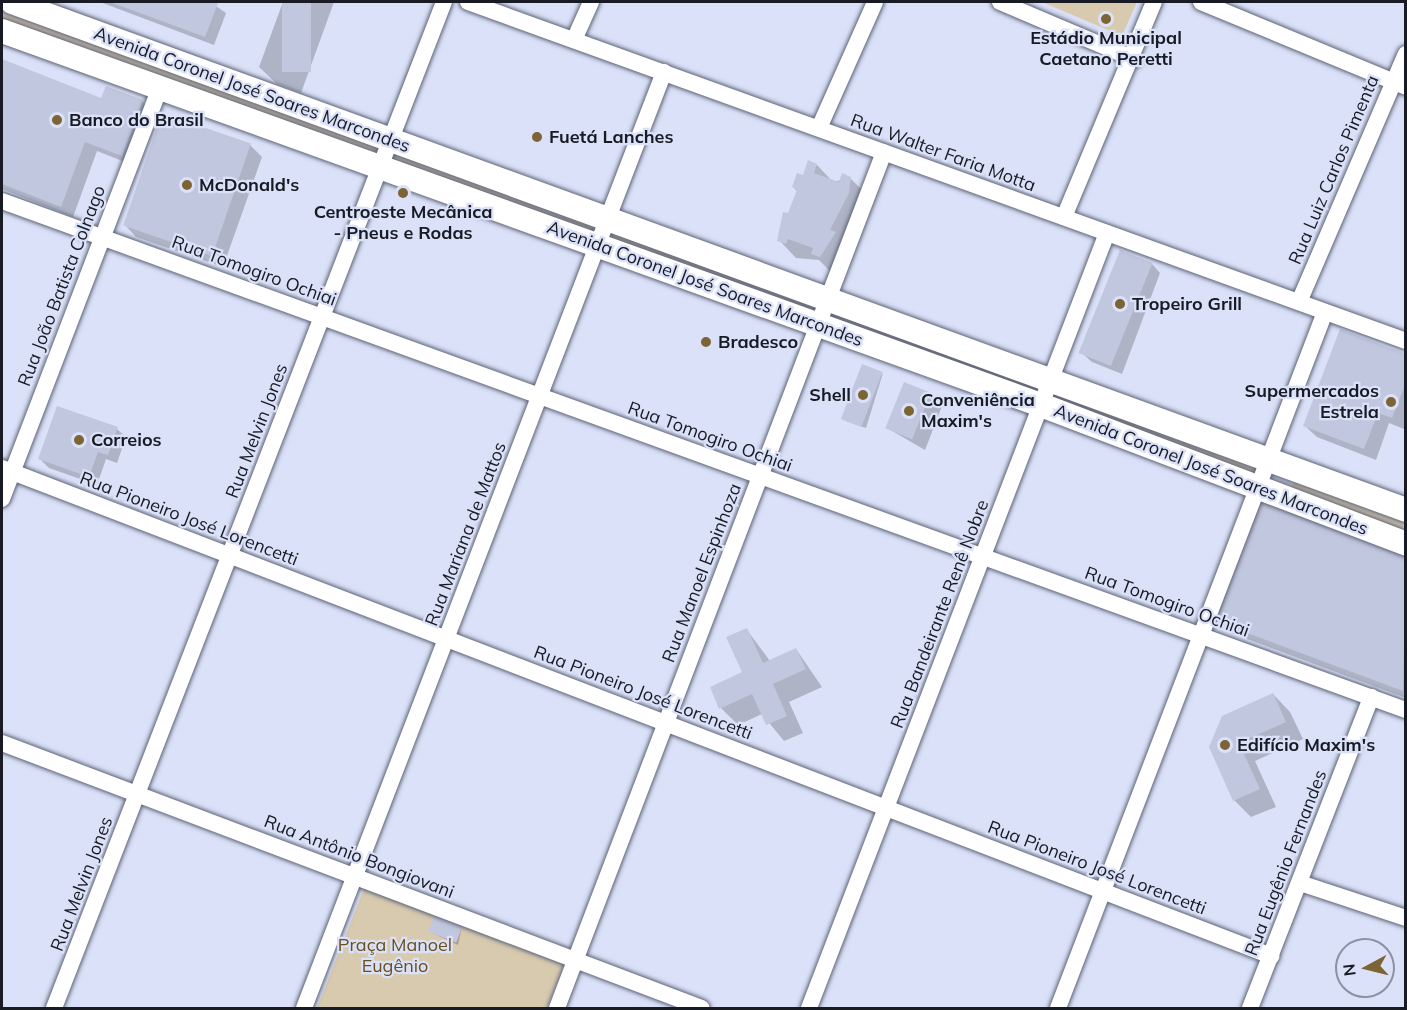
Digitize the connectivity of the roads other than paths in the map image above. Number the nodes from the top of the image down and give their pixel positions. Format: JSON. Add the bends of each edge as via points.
{"nodes":[{"id":1,"x":12,"y":2,"type":"edge"},
{"id":2,"x":444,"y":2,"type":"edge"},
{"id":3,"x":468,"y":2,"type":"edge"},
{"id":4,"x":591,"y":2,"type":"edge"},
{"id":5,"x":875,"y":2,"type":"edge"},
{"id":6,"x":1000,"y":2,"type":"edge"},
{"id":7,"x":1154,"y":2,"type":"edge"},
{"id":8,"x":1201,"y":2,"type":"edge"},
{"id":9,"x":2,"y":31,"type":"edge"},
{"id":10,"x":574,"y":40,"type":"junction"},
{"id":11,"x":1406,"y":54,"type":"edge"},
{"id":12,"x":1134,"y":59,"type":"junction"},
{"id":13,"x":664,"y":72,"type":"junction"},
{"id":14,"x":1400,"y":85,"type":"edge"},
{"id":15,"x":160,"y":87,"type":"junction"},
{"id":16,"x":819,"y":128,"type":"junction"},
{"id":17,"x":390,"y":140,"type":"junction"},
{"id":18,"x":884,"y":152,"type":"junction"},
{"id":19,"x":380,"y":167,"type":"junction"},
{"id":20,"x":2,"y":201,"type":"edge"},
{"id":21,"x":1064,"y":217,"type":"junction"},
{"id":22,"x":607,"y":220,"type":"junction"},
{"id":23,"x":1107,"y":233,"type":"junction"},
{"id":24,"x":102,"y":237,"type":"junction"},
{"id":25,"x":597,"y":245,"type":"junction"},
{"id":26,"x":827,"y":300,"type":"junction"},
{"id":27,"x":1299,"y":302,"type":"junction"},
{"id":28,"x":1325,"y":312,"type":"junction"},
{"id":29,"x":322,"y":317,"type":"junction"},
{"id":30,"x":818,"y":324,"type":"junction"},
{"id":31,"x":1406,"y":341,"type":"edge"},
{"id":32,"x":1050,"y":381,"type":"junction"},
{"id":33,"x":540,"y":396,"type":"junction"},
{"id":34,"x":1041,"y":405,"type":"junction"},
{"id":35,"x":1268,"y":461,"type":"junction"},
{"id":36,"x":7,"y":470,"type":"edge"},
{"id":37,"x":760,"y":476,"type":"junction"},
{"id":38,"x":1258,"y":489,"type":"junction"},
{"id":39,"x":2,"y":499,"type":"edge"},
{"id":40,"x":1406,"y":510,"type":"edge"},
{"id":41,"x":1406,"y":544,"type":"edge"},
{"id":42,"x":230,"y":555,"type":"junction"},
{"id":43,"x":983,"y":556,"type":"junction"},
{"id":44,"x":1201,"y":635,"type":"junction"},
{"id":45,"x":446,"y":638,"type":"junction"},
{"id":46,"x":1371,"y":697,"type":"junction"},
{"id":47,"x":1406,"y":710,"type":"edge"},
{"id":48,"x":666,"y":723,"type":"junction"},
{"id":49,"x":2,"y":743,"type":"edge"},
{"id":50,"x":137,"y":794,"type":"junction"},
{"id":51,"x":886,"y":808,"type":"junction"},
{"id":52,"x":354,"y":877,"type":"junction"},
{"id":53,"x":1300,"y":883,"type":"junction"},
{"id":54,"x":1103,"y":891,"type":"junction"},
{"id":55,"x":1406,"y":918,"type":"edge"},
{"id":56,"x":1271,"y":956,"type":"junction"},
{"id":57,"x":575,"y":960,"type":"junction"},
{"id":58,"x":54,"y":1008,"type":"edge"},
{"id":59,"x":304,"y":1008,"type":"edge"},
{"id":60,"x":557,"y":1008,"type":"edge"},
{"id":61,"x":702,"y":1008,"type":"edge"},
{"id":62,"x":809,"y":1008,"type":"edge"},
{"id":63,"x":1058,"y":1008,"type":"edge"},
{"id":64,"x":1250,"y":1008,"type":"edge"}],
"edges":[{"from":1,"to":17,"type":"main road","name":"Avenida Coronel José Soares Marcondes"},
{"from":2,"to":17,"type":"street","name":"Rua Melvin Jones"},
{"from":3,"to":10,"type":"street","name":"Rua Walter Faria Motta"},
{"from":4,"to":10,"type":"street"},
{"from":5,"to":16,"type":"street"},
{"from":6,"to":12,"type":"street"},
{"from":7,"to":12,"type":"street"},
{"from":8,"to":14,"type":"street"},
{"from":9,"to":15,"type":"main road","name":"Avenida Coronel José Soares Marcondes"},
{"from":10,"to":13,"type":"street","name":"Rua Walter Faria Motta"},
{"from":11,"to":14,"type":"street","name":"Rua Luiz Carlos Pimenta"},
{"from":12,"to":21,"type":"street"},
{"from":13,"to":16,"type":"street","name":"Rua Walter Faria Motta"},
{"from":13,"to":22,"type":"street","name":"Rua Mariana de Mattos"},
{"from":14,"to":27,"type":"street","name":"Rua Luiz Carlos Pimenta"},
{"from":15,"to":19,"type":"main road","name":"Avenida Coronel José Soares Marcondes"},
{"from":15,"to":24,"type":"street","name":"Rua João Batista Colnago"},
{"from":16,"to":18,"type":"street","name":"Rua Walter Faria Motta"},
{"from":17,"to":19,"type":"street","name":"Rua Melvin Jones"},
{"from":17,"to":22,"type":"main road","name":"Avenida Coronel José Soares Marcondes"},
{"from":18,"to":21,"type":"street","name":"Rua Walter Faria Motta"},
{"from":18,"to":26,"type":"street","name":"Rua Manoel Espinhoza"},
{"from":19,"to":25,"type":"main road","name":"Avenida Coronel José Soares Marcondes"},
{"from":19,"to":29,"type":"street","name":"Rua Melvin Jones"},
{"from":20,"to":24,"type":"street","name":"Rua Tomogiro Ochiai"},
{"from":21,"to":23,"type":"street","name":"Rua Walter Faria Motta"},
{"from":22,"to":25,"type":"street","name":"Rua Mariana de Mattos"},
{"from":22,"to":26,"type":"main road","name":"Avenida Coronel José Soares Marcondes"},
{"from":23,"to":27,"type":"street","name":"Rua Walter Faria Motta"},
{"from":23,"to":32,"type":"street","name":"Rua Bandeirante Renê Nobre"},
{"from":24,"to":29,"type":"street","name":"Rua Tomogiro Ochiai"},
{"from":24,"to":36,"type":"street","name":"Rua João Batista Colnago"},
{"from":25,"to":30,"type":"main road","name":"Avenida Coronel José Soares Marcondes"},
{"from":25,"to":33,"type":"street","name":"Rua Mariana de Mattos"},
{"from":26,"to":30,"type":"street","name":"Rua Manoel Espinhoza"},
{"from":26,"to":32,"type":"main road","name":"Avenida Coronel José Soares Marcondes"},
{"from":27,"to":28,"type":"street","name":"Rua Walter Faria Motta"},
{"from":28,"to":31,"type":"street","name":"Rua Walter Faria Motta"},
{"from":28,"to":35,"type":"street"},
{"from":29,"to":33,"type":"street","name":"Rua Tomogiro Ochiai"},
{"from":29,"to":42,"type":"street","name":"Rua Melvin Jones"},
{"from":30,"to":34,"type":"main road","name":"Avenida Coronel José Soares Marcondes"},
{"from":30,"to":37,"type":"street","name":"Rua Manoel Espinhoza"},
{"from":32,"to":34,"type":"street","name":"Rua Bandeirante Renê Nobre"},
{"from":32,"to":35,"type":"main road","name":"Avenida Coronel José Soares Marcondes"},
{"from":33,"to":37,"type":"street","name":"Rua Tomogiro Ochiai"},
{"from":33,"to":45,"type":"street","name":"Rua Mariana de Mattos"},
{"from":34,"to":38,"type":"main road","name":"Avenida Coronel José Soares Marcondes"},
{"from":34,"to":43,"type":"street","name":"Rua Bandeirante Renê Nobre"},
{"from":35,"to":38,"type":"street"},
{"from":35,"to":40,"type":"main road","name":"Avenida Coronel José Soares Marcondes"},
{"from":36,"to":39,"type":"street","name":"Rua João Batista Colnago"},
{"from":36,"to":42,"type":"street","name":"Rua Pioneiro José Lorencetti"},
{"from":37,"to":43,"type":"street","name":"Rua Tomogiro Ochiai"},
{"from":37,"to":48,"type":"street","name":"Rua Manoel Espinhoza"},
{"from":38,"to":41,"type":"main road","name":"Avenida Coronel José Soares Marcondes"},
{"from":38,"to":44,"type":"street"},
{"from":42,"to":45,"type":"street","name":"Rua Pioneiro José Lorencetti"},
{"from":42,"to":50,"type":"street","name":"Rua Melvin Jones"},
{"from":43,"to":44,"type":"street","name":"Rua Tomogiro Ochiai"},
{"from":43,"to":51,"type":"street","name":"Rua Bandeirante Renê Nobre"},
{"from":44,"to":46,"type":"street","name":"Rua Tomogiro Ochiai"},
{"from":44,"to":54,"type":"street"},
{"from":45,"to":48,"type":"street","name":"Rua Pioneiro José Lorencetti"},
{"from":45,"to":52,"type":"street","name":"Rua Mariana de Mattos"},
{"from":46,"to":47,"type":"street","name":"Rua Tomogiro Ochiai"},
{"from":46,"to":53,"type":"street","name":"Rua Eugênio Fernandes"},
{"from":48,"to":51,"type":"street","name":"Rua Pioneiro José Lorencetti"},
{"from":48,"to":57,"type":"street","name":"Rua Manoel Espinhoza"},
{"from":49,"to":50,"type":"street","name":"Rua Antônio Bongiovani"},
{"from":50,"to":52,"type":"street","name":"Rua Antônio Bongiovani"},
{"from":50,"to":58,"type":"street","name":"Rua Melvin Jones"},
{"from":51,"to":54,"type":"street","name":"Rua Pioneiro José Lorencetti"},
{"from":51,"to":62,"type":"street","name":"Rua Bandeirante Renê Nobre"},
{"from":52,"to":57,"type":"street","name":"Rua Antônio Bongiovani"},
{"from":52,"to":59,"type":"street","name":"Rua Mariana de Mattos"},
{"from":53,"to":55,"type":"street"},
{"from":53,"to":56,"type":"street","name":"Rua Eugênio Fernandes"},
{"from":54,"to":56,"type":"street","name":"Rua Pioneiro José Lorencetti"},
{"from":54,"to":63,"type":"street"},
{"from":56,"to":64,"type":"street","name":"Rua Eugênio Fernandes"},
{"from":57,"to":60,"type":"street","name":"Rua Manoel Espinhoza"},
{"from":57,"to":61,"type":"street","name":"Rua Antônio Bongiovani"}]}
